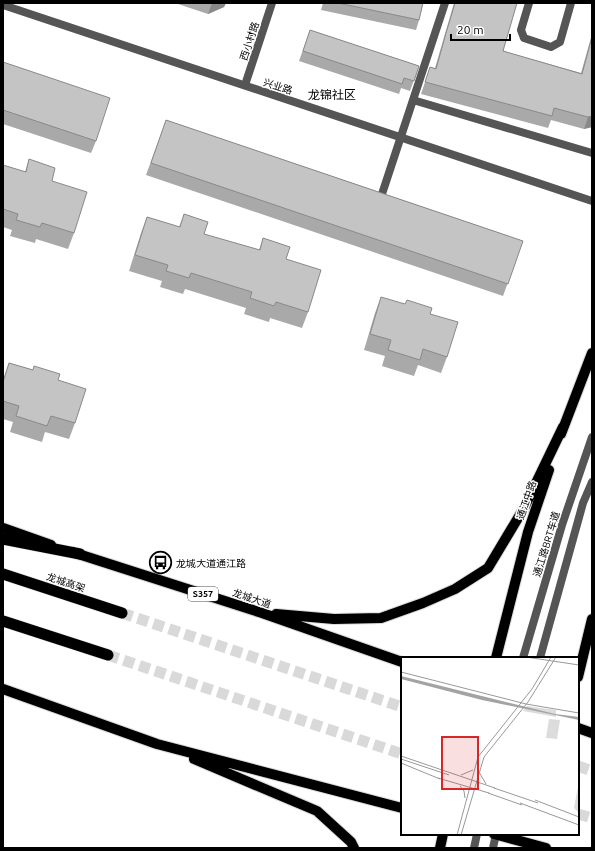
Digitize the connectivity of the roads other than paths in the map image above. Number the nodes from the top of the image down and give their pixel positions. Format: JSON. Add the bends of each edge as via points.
{"nodes":[{"id":1,"x":272,"y":3,"type":"edge"},
{"id":2,"x":445,"y":3,"type":"edge"},
{"id":3,"x":530,"y":3,"type":"edge"},
{"id":4,"x":571,"y":3,"type":"edge"},
{"id":5,"x":3,"y":5,"type":"edge"},
{"id":6,"x":245,"y":85,"type":"junction"},
{"id":7,"x":413,"y":100,"type":"junction"},
{"id":8,"x":400,"y":137,"type":"junction"},
{"id":9,"x":592,"y":153,"type":"edge"},
{"id":10,"x":380,"y":200,"type":"edge"},
{"id":11,"x":592,"y":201,"type":"edge"},
{"id":12,"x":592,"y":353,"type":"edge"},
{"id":13,"x":563,"y":427,"type":"junction"},
{"id":14,"x":592,"y":437,"type":"edge"},
{"id":15,"x":592,"y":482,"type":"edge"},
{"id":16,"x":3,"y":528,"type":"edge"},
{"id":17,"x":3,"y":539,"type":"edge"},
{"id":18,"x":80,"y":554,"type":"junction"},
{"id":19,"x":3,"y":574,"type":"edge"},
{"id":20,"x":122,"y":613,"type":"tunnel mouth"},
{"id":21,"x":262,"y":613,"type":"junction"},
{"id":22,"x":592,"y":619,"type":"edge"},
{"id":23,"x":3,"y":621,"type":"edge"},
{"id":24,"x":108,"y":656,"type":"tunnel mouth"},
{"id":25,"x":496,"y":657,"type":"edge"},
{"id":26,"x":523,"y":657,"type":"edge"},
{"id":27,"x":540,"y":657,"type":"edge"},
{"id":28,"x":401,"y":662,"type":"edge"},
{"id":29,"x":579,"y":673,"type":"edge"},
{"id":30,"x":3,"y":689,"type":"edge"},
{"id":31,"x":579,"y":728,"type":"edge"},
{"id":32,"x":592,"y":732,"type":"edge"},
{"id":33,"x":157,"y":744,"type":"junction"},
{"id":34,"x":401,"y":808,"type":"edge"},
{"id":35,"x":443,"y":835,"type":"edge"},
{"id":36,"x":477,"y":835,"type":"edge"},
{"id":37,"x":496,"y":835,"type":"edge"},
{"id":38,"x":500,"y":835,"type":"edge"},
{"id":39,"x":527,"y":841,"type":"edge"},
{"id":40,"x":354,"y":848,"type":"edge"},
{"id":41,"x":440,"y":848,"type":"edge"},
{"id":42,"x":474,"y":848,"type":"edge"},
{"id":43,"x":492,"y":848,"type":"edge"},
{"id":44,"x":546,"y":848,"type":"edge"}],
"edges":[{"from":1,"to":6,"type":"street","name":"西小村路"},
{"from":2,"to":7,"type":"street"},
{"from":3,"to":4,"type":"street","via":[[521,30],[524,38],[551,47],[560,42]]},
{"from":5,"to":6,"type":"street","name":"兴业路"},
{"from":6,"to":8,"type":"street","name":"兴业路"},
{"from":7,"to":8,"type":"street"},
{"from":7,"to":9,"type":"street"},
{"from":8,"to":10,"type":"street"},
{"from":8,"to":11,"type":"street","name":"兴业路"},
{"from":12,"to":13,"type":"main road","name":"通江中路"},
{"from":13,"to":21,"type":"main road","via":[[524,508],[488,568],[455,589],[381,618],[334,619]]},
{"from":13,"to":25,"type":"main road","name":"通江中路","via":[[528,532]]},
{"from":14,"to":26,"type":"street","name":"通江路BRT车道","via":[[562,525]]},
{"from":15,"to":27,"type":"street","via":[[583,503]]},
{"from":16,"to":18,"type":"main road","name":"龙城大道","number":"S357"},
{"from":17,"to":18,"type":"highway"},
{"from":18,"to":21,"type":"main road","name":"龙城大道","number":"S357"},
{"from":19,"to":20,"type":"highway","name":"龙城高架"},
{"from":21,"to":28,"type":"main road","name":"龙城大道","number":"S357"},
{"from":22,"to":29,"type":"main road"},
{"from":23,"to":24,"type":"highway"},
{"from":30,"to":33,"type":"main road"},
{"from":31,"to":32,"type":"main road"},
{"from":33,"to":34,"type":"main road"},
{"from":33,"to":40,"type":"main road","via":[[318,810]]},
{"from":35,"to":41,"type":"main road"},
{"from":36,"to":42,"type":"street"},
{"from":37,"to":43,"type":"street"},
{"from":38,"to":39,"type":"main road"},
{"from":39,"to":44,"type":"main road"}]}
